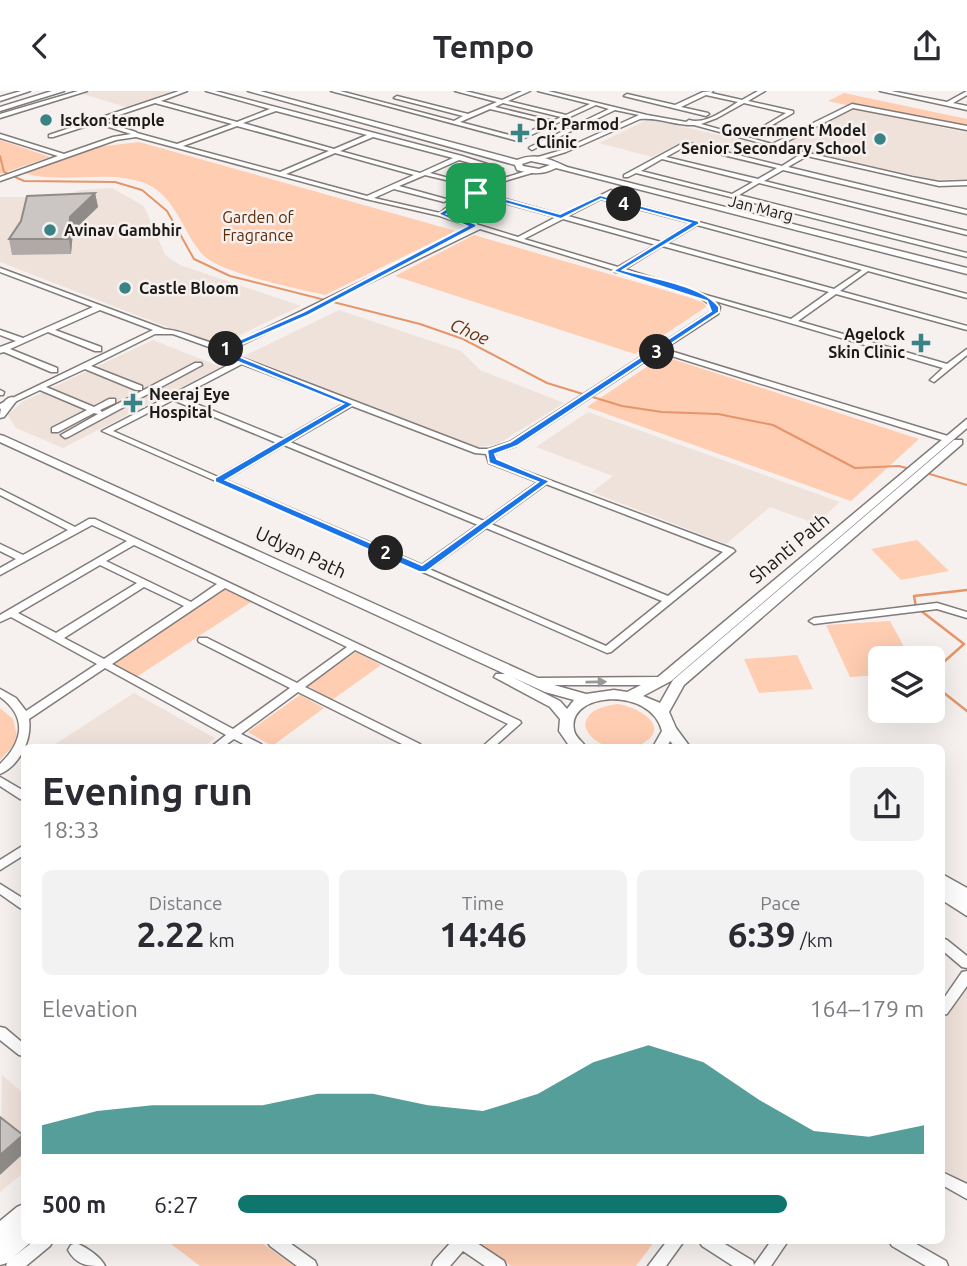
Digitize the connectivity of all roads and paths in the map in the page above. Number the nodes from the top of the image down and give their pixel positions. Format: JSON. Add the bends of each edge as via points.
{"nodes":[{"id":1,"x":27,"y":91,"type":"edge"},
{"id":2,"x":47,"y":91,"type":"edge"},
{"id":3,"x":60,"y":91,"type":"edge"},
{"id":4,"x":84,"y":91,"type":"edge"},
{"id":5,"x":184,"y":91,"type":"edge"},
{"id":6,"x":209,"y":91,"type":"edge"},
{"id":7,"x":252,"y":91,"type":"edge"},
{"id":8,"x":262,"y":91,"type":"edge"},
{"id":9,"x":334,"y":91,"type":"edge"},
{"id":10,"x":413,"y":91,"type":"edge"},
{"id":11,"x":458,"y":91,"type":"edge"},
{"id":12,"x":527,"y":91,"type":"edge"},
{"id":13,"x":541,"y":91,"type":"edge"},
{"id":14,"x":639,"y":91,"type":"edge"},
{"id":15,"x":762,"y":91,"type":"edge"},
{"id":16,"x":883,"y":91,"type":"edge"},
{"id":17,"x":953,"y":91,"type":"edge"},
{"id":18,"x":708,"y":92,"type":"edge"},
{"id":19,"x":967,"y":93,"type":"edge"},
{"id":20,"x":627,"y":96,"type":"junction"},
{"id":21,"x":397,"y":98,"type":"junction"},
{"id":22,"x":0,"y":99,"type":"edge"},
{"id":23,"x":156,"y":101,"type":"junction"},
{"id":24,"x":502,"y":101,"type":"junction"},
{"id":25,"x":741,"y":101,"type":"junction"},
{"id":26,"x":383,"y":103,"type":"junction"},
{"id":27,"x":595,"y":104,"type":"junction"},
{"id":28,"x":948,"y":104,"type":"junction"},
{"id":29,"x":606,"y":106,"type":"junction"},
{"id":30,"x":0,"y":107,"type":"edge"},
{"id":31,"x":488,"y":107,"type":"junction"},
{"id":32,"x":676,"y":107,"type":"junction"},
{"id":33,"x":615,"y":108,"type":"junction"},
{"id":34,"x":967,"y":108,"type":"edge"},
{"id":35,"x":276,"y":109,"type":"junction"},
{"id":36,"x":22,"y":110,"type":"junction"},
{"id":37,"x":706,"y":114,"type":"dead end"},
{"id":38,"x":643,"y":115,"type":"junction"},
{"id":39,"x":0,"y":116,"type":"edge"},
{"id":40,"x":468,"y":116,"type":"junction"},
{"id":41,"x":566,"y":117,"type":"junction"},
{"id":42,"x":96,"y":121,"type":"junction"},
{"id":43,"x":453,"y":123,"type":"junction"},
{"id":44,"x":553,"y":123,"type":"junction"},
{"id":45,"x":690,"y":123,"type":"junction"},
{"id":46,"x":238,"y":124,"type":"junction"},
{"id":47,"x":573,"y":128,"type":"junction"},
{"id":48,"x":967,"y":128,"type":"edge"},
{"id":49,"x":797,"y":133,"type":"junction"},
{"id":50,"x":0,"y":135,"type":"edge"},
{"id":51,"x":372,"y":135,"type":"junction"},
{"id":52,"x":51,"y":136,"type":"dead end"},
{"id":53,"x":146,"y":137,"type":"junction"},
{"id":54,"x":178,"y":146,"type":"junction"},
{"id":55,"x":773,"y":146,"type":"junction"},
{"id":56,"x":532,"y":148,"type":"dead end"},
{"id":57,"x":798,"y":148,"type":"dead end"},
{"id":58,"x":335,"y":151,"type":"junction"},
{"id":59,"x":564,"y":151,"type":"junction"},
{"id":60,"x":806,"y":154,"type":"junction"},
{"id":61,"x":466,"y":155,"type":"dead end"},
{"id":62,"x":63,"y":156,"type":"junction"},
{"id":63,"x":661,"y":157,"type":"junction"},
{"id":64,"x":458,"y":158,"type":"junction"},
{"id":65,"x":540,"y":158,"type":"junction"},
{"id":66,"x":521,"y":163,"type":"junction"},
{"id":67,"x":551,"y":165,"type":"junction"},
{"id":68,"x":782,"y":167,"type":"junction"},
{"id":69,"x":500,"y":169,"type":"dead end"},
{"id":70,"x":533,"y":171,"type":"junction"},
{"id":71,"x":635,"y":171,"type":"junction"},
{"id":72,"x":281,"y":174,"type":"junction"},
{"id":73,"x":423,"y":174,"type":"junction"},
{"id":74,"x":626,"y":176,"type":"dead end"},
{"id":75,"x":0,"y":179,"type":"edge"},
{"id":76,"x":506,"y":179,"type":"junction"},
{"id":77,"x":758,"y":181,"type":"junction"},
{"id":78,"x":934,"y":183,"type":"junction"},
{"id":79,"x":967,"y":183,"type":"edge"},
{"id":80,"x":948,"y":184,"type":"junction"},
{"id":81,"x":394,"y":187,"type":"junction"},
{"id":82,"x":474,"y":189,"type":"junction"},
{"id":83,"x":967,"y":191,"type":"edge"},
{"id":84,"x":611,"y":192,"type":"dead end"},
{"id":85,"x":733,"y":196,"type":"junction"},
{"id":86,"x":600,"y":197,"type":"junction"},
{"id":87,"x":368,"y":198,"type":"junction"},
{"id":88,"x":911,"y":199,"type":"junction"},
{"id":89,"x":444,"y":200,"type":"dead end"},
{"id":90,"x":458,"y":202,"type":"junction"},
{"id":91,"x":967,"y":212,"type":"edge"},
{"id":92,"x":432,"y":214,"type":"junction"},
{"id":93,"x":442,"y":215,"type":"junction"},
{"id":94,"x":561,"y":217,"type":"junction"},
{"id":95,"x":696,"y":223,"type":"junction"},
{"id":96,"x":476,"y":228,"type":"junction"},
{"id":97,"x":967,"y":233,"type":"edge"},
{"id":98,"x":518,"y":239,"type":"junction"},
{"id":99,"x":661,"y":245,"type":"junction"},
{"id":100,"x":967,"y":255,"type":"edge"},
{"id":101,"x":867,"y":269,"type":"junction"},
{"id":102,"x":0,"y":270,"type":"edge"},
{"id":103,"x":617,"y":271,"type":"junction"},
{"id":104,"x":11,"y":274,"type":"junction"},
{"id":105,"x":967,"y":274,"type":"edge"},
{"id":106,"x":0,"y":278,"type":"edge"},
{"id":107,"x":696,"y":293,"type":"junction"},
{"id":108,"x":833,"y":293,"type":"junction"},
{"id":109,"x":967,"y":296,"type":"edge"},
{"id":110,"x":100,"y":307,"type":"junction"},
{"id":111,"x":793,"y":321,"type":"junction"},
{"id":112,"x":967,"y":328,"type":"edge"},
{"id":113,"x":49,"y":330,"type":"junction"},
{"id":114,"x":0,"y":332,"type":"edge"},
{"id":115,"x":163,"y":332,"type":"junction"},
{"id":116,"x":23,"y":341,"type":"junction"},
{"id":117,"x":98,"y":349,"type":"dead end"},
{"id":118,"x":2,"y":350,"type":"edge"},
{"id":119,"x":227,"y":350,"type":"junction"},
{"id":120,"x":660,"y":350,"type":"junction"},
{"id":121,"x":967,"y":351,"type":"edge"},
{"id":122,"x":242,"y":361,"type":"junction"},
{"id":123,"x":186,"y":365,"type":"dead end"},
{"id":124,"x":198,"y":365,"type":"dead end"},
{"id":125,"x":85,"y":366,"type":"junction"},
{"id":126,"x":949,"y":367,"type":"junction"},
{"id":127,"x":54,"y":370,"type":"dead end"},
{"id":128,"x":934,"y":380,"type":"dead end"},
{"id":129,"x":39,"y":387,"type":"junction"},
{"id":130,"x":139,"y":388,"type":"junction"},
{"id":131,"x":173,"y":397,"type":"junction"},
{"id":132,"x":2,"y":400,"type":"edge"},
{"id":133,"x":350,"y":404,"type":"junction"},
{"id":134,"x":94,"y":410,"type":"junction"},
{"id":135,"x":104,"y":414,"type":"junction"},
{"id":136,"x":0,"y":415,"type":"edge"},
{"id":137,"x":967,"y":422,"type":"edge"},
{"id":138,"x":55,"y":430,"type":"dead end"},
{"id":139,"x":65,"y":435,"type":"dead end"},
{"id":140,"x":0,"y":438,"type":"edge"},
{"id":141,"x":960,"y":440,"type":"edge"},
{"id":142,"x":285,"y":442,"type":"junction"},
{"id":143,"x":0,"y":445,"type":"edge"},
{"id":144,"x":491,"y":452,"type":"junction"},
{"id":145,"x":218,"y":480,"type":"junction"},
{"id":146,"x":545,"y":481,"type":"junction"},
{"id":147,"x":899,"y":486,"type":"junction"},
{"id":148,"x":0,"y":492,"type":"edge"},
{"id":149,"x":485,"y":524,"type":"junction"},
{"id":150,"x":75,"y":530,"type":"junction"},
{"id":151,"x":134,"y":541,"type":"junction"},
{"id":152,"x":0,"y":547,"type":"edge"},
{"id":153,"x":23,"y":559,"type":"junction"},
{"id":154,"x":99,"y":561,"type":"junction"},
{"id":155,"x":423,"y":569,"type":"junction"},
{"id":156,"x":0,"y":572,"type":"edge"},
{"id":157,"x":144,"y":583,"type":"junction"},
{"id":158,"x":224,"y":584,"type":"junction"},
{"id":159,"x":669,"y":600,"type":"junction"},
{"id":160,"x":189,"y":605,"type":"junction"},
{"id":161,"x":11,"y":613,"type":"junction"},
{"id":162,"x":967,"y":615,"type":"edge"},
{"id":163,"x":0,"y":619,"type":"edge"},
{"id":164,"x":814,"y":621,"type":"dead end"},
{"id":165,"x":56,"y":638,"type":"junction"},
{"id":166,"x":203,"y":640,"type":"dead end"},
{"id":167,"x":355,"y":646,"type":"junction"},
{"id":168,"x":105,"y":664,"type":"junction"},
{"id":169,"x":531,"y":681,"type":"junction"},
{"id":170,"x":662,"y":681,"type":"junction"},
{"id":171,"x":297,"y":687,"type":"junction"},
{"id":172,"x":0,"y":692,"type":"edge"},
{"id":173,"x":631,"y":696,"type":"junction"},
{"id":174,"x":587,"y":699,"type":"junction"},
{"id":175,"x":662,"y":712,"type":"junction"},
{"id":176,"x":25,"y":717,"type":"junction"},
{"id":177,"x":567,"y":718,"type":"junction"},
{"id":178,"x":669,"y":730,"type":"junction"},
{"id":179,"x":234,"y":735,"type":"junction"},
{"id":180,"x":220,"y":744,"type":"edge"},
{"id":181,"x":251,"y":744,"type":"edge"},
{"id":182,"x":410,"y":744,"type":"edge"},
{"id":183,"x":491,"y":744,"type":"edge"},
{"id":184,"x":573,"y":744,"type":"edge"},
{"id":185,"x":663,"y":744,"type":"edge"},
{"id":186,"x":681,"y":744,"type":"edge"},
{"id":187,"x":0,"y":770,"type":"edge"},
{"id":188,"x":0,"y":781,"type":"edge"},
{"id":189,"x":21,"y":794,"type":"edge"},
{"id":190,"x":21,"y":851,"type":"edge"},
{"id":191,"x":0,"y":866,"type":"edge"},
{"id":192,"x":945,"y":882,"type":"edge"},
{"id":193,"x":0,"y":888,"type":"edge"},
{"id":194,"x":945,"y":894,"type":"edge"},
{"id":195,"x":967,"y":897,"type":"edge"},
{"id":196,"x":21,"y":903,"type":"edge"},
{"id":197,"x":967,"y":910,"type":"edge"},
{"id":198,"x":945,"y":945,"type":"edge"},
{"id":199,"x":967,"y":963,"type":"edge"},
{"id":200,"x":967,"y":976,"type":"edge"},
{"id":201,"x":947,"y":991,"type":"edge"},
{"id":202,"x":0,"y":1032,"type":"edge"},
{"id":203,"x":21,"y":1049,"type":"edge"},
{"id":204,"x":945,"y":1180,"type":"edge"},
{"id":205,"x":967,"y":1192,"type":"edge"},
{"id":206,"x":21,"y":1216,"type":"edge"},
{"id":207,"x":0,"y":1234,"type":"edge"},
{"id":208,"x":21,"y":1239,"type":"edge"},
{"id":209,"x":41,"y":1244,"type":"edge"},
{"id":210,"x":279,"y":1244,"type":"edge"},
{"id":211,"x":459,"y":1244,"type":"edge"},
{"id":212,"x":466,"y":1244,"type":"edge"},
{"id":213,"x":674,"y":1244,"type":"edge"},
{"id":214,"x":712,"y":1244,"type":"edge"},
{"id":215,"x":778,"y":1244,"type":"edge"},
{"id":216,"x":902,"y":1244,"type":"edge"},
{"id":217,"x":76,"y":1250,"type":"dead end"},
{"id":218,"x":0,"y":1257,"type":"edge"},
{"id":219,"x":302,"y":1264,"type":"edge"},
{"id":220,"x":14,"y":1266,"type":"edge"},
{"id":221,"x":97,"y":1266,"type":"edge"},
{"id":222,"x":440,"y":1266,"type":"edge"},
{"id":223,"x":498,"y":1266,"type":"edge"},
{"id":224,"x":656,"y":1266,"type":"edge"},
{"id":225,"x":747,"y":1266,"type":"edge"},
{"id":226,"x":762,"y":1266,"type":"edge"},
{"id":227,"x":940,"y":1266,"type":"edge"}],
"edges":[{"from":1,"to":22,"type":"street"},
{"from":2,"to":30,"type":"main road"},
{"from":3,"to":30,"type":"main road"},
{"from":4,"to":36,"type":"street"},
{"from":5,"to":23,"type":"street"},
{"from":6,"to":35,"type":"street"},
{"from":7,"to":66,"type":"main road"},
{"from":8,"to":66,"type":"main road"},
{"from":9,"to":26,"type":"street"},
{"from":10,"to":21,"type":"street"},
{"from":11,"to":24,"type":"street"},
{"from":12,"to":24,"type":"street"},
{"from":13,"to":27,"type":"street"},
{"from":14,"to":20,"type":"street"},
{"from":15,"to":25,"type":"street"},
{"from":16,"to":28,"type":"street"},
{"from":17,"to":19,"type":"street"},
{"from":18,"to":25,"type":"street"},
{"from":18,"to":32,"type":"street"},
{"from":19,"to":28,"type":"street"},
{"from":20,"to":29,"type":"street"},
{"from":20,"to":32,"type":"street"},
{"from":21,"to":26,"type":"street"},
{"from":21,"to":40,"type":"street"},
{"from":23,"to":42,"type":"street"},
{"from":23,"to":46,"type":"street"},
{"from":24,"to":31,"type":"street"},
{"from":24,"to":41,"type":"street"},
{"from":25,"to":45,"type":"street","via":[[699,123]]},
{"from":25,"to":49,"type":"street","via":[[791,112],[767,125]]},
{"from":26,"to":43,"type":"street"},
{"from":27,"to":29,"type":"street"},
{"from":27,"to":41,"type":"street"},
{"from":28,"to":34,"type":"street"},
{"from":29,"to":33,"type":"street"},
{"from":30,"to":36,"type":"street"},
{"from":31,"to":40,"type":"street"},
{"from":31,"to":44,"type":"street"},
{"from":32,"to":37,"type":"street"},
{"from":33,"to":38,"type":"street"},
{"from":33,"to":47,"type":"street"},
{"from":35,"to":46,"type":"street"},
{"from":35,"to":51,"type":"street"},
{"from":36,"to":39,"type":"street"},
{"from":38,"to":45,"type":"street"},
{"from":38,"to":59,"type":"street"},
{"from":40,"to":43,"type":"street"},
{"from":41,"to":44,"type":"street"},
{"from":42,"to":52,"type":"street"},
{"from":42,"to":53,"type":"street"},
{"from":43,"to":44,"type":"street","via":[[518,139]]},
{"from":44,"to":47,"type":"street"},
{"from":45,"to":55,"type":"street"},
{"from":46,"to":54,"type":"street"},
{"from":46,"to":58,"type":"street"},
{"from":47,"to":56,"type":"street"},
{"from":48,"to":49,"type":"street","via":[[852,106]]},
{"from":49,"to":55,"type":"street"},
{"from":50,"to":62,"type":"street"},
{"from":51,"to":58,"type":"street"},
{"from":51,"to":64,"type":"street"},
{"from":53,"to":54,"type":"street"},
{"from":53,"to":62,"type":"street","via":[[115,138]]},
{"from":54,"to":72,"type":"street"},
{"from":55,"to":60,"type":"street"},
{"from":57,"to":60,"type":"street"},
{"from":58,"to":72,"type":"street"},
{"from":58,"to":73,"type":"street"},
{"from":59,"to":65,"type":"street"},
{"from":59,"to":67,"type":"street"},
{"from":60,"to":68,"type":"street"},
{"from":60,"to":78,"type":"street"},
{"from":61,"to":64,"type":"street"},
{"from":62,"to":75,"type":"street"},
{"from":63,"to":68,"type":"street","via":[[685,145]]},
{"from":63,"to":71,"type":"street"},
{"from":63,"to":77,"type":"street"},
{"from":64,"to":69,"type":"street"},
{"from":64,"to":73,"type":"street"},
{"from":65,"to":66,"type":"main road","name":"Jan Marg"},
{"from":65,"to":67,"type":"main road","name":"Jan Marg"},
{"from":66,"to":70,"type":"main road"},
{"from":66,"to":76,"type":"street"},
{"from":67,"to":70,"type":"main road"},
{"from":67,"to":105,"type":"main road","name":"Jan Marg"},
{"from":68,"to":77,"type":"street"},
{"from":68,"to":88,"type":"street"},
{"from":70,"to":76,"type":"street"},
{"from":71,"to":74,"type":"street"},
{"from":71,"to":85,"type":"street"},
{"from":72,"to":87,"type":"street"},
{"from":73,"to":81,"type":"street"},
{"from":73,"to":82,"type":"street"},
{"from":76,"to":82,"type":"street"},
{"from":77,"to":85,"type":"street"},
{"from":77,"to":97,"type":"street"},
{"from":78,"to":80,"type":"street"},
{"from":78,"to":88,"type":"street"},
{"from":79,"to":80,"type":"street"},
{"from":80,"to":83,"type":"street"},
{"from":81,"to":87,"type":"street"},
{"from":81,"to":89,"type":"street"},
{"from":82,"to":90,"type":"street"},
{"from":82,"to":94,"type":"street"},
{"from":84,"to":86,"type":"street"},
{"from":85,"to":100,"type":"street"},
{"from":86,"to":94,"type":"street"},
{"from":86,"to":95,"type":"street"},
{"from":87,"to":92,"type":"street"},
{"from":88,"to":91,"type":"street"},
{"from":90,"to":92,"type":"street"},
{"from":90,"to":93,"type":"street"},
{"from":92,"to":93,"type":"street"},
{"from":92,"to":96,"type":"street"},
{"from":93,"to":96,"type":"street"},
{"from":94,"to":98,"type":"street"},
{"from":94,"to":99,"type":"street"},
{"from":95,"to":99,"type":"street"},
{"from":95,"to":101,"type":"street"},
{"from":96,"to":98,"type":"street"},
{"from":96,"to":119,"type":"street","via":[[237,350]]},
{"from":98,"to":103,"type":"street"},
{"from":99,"to":103,"type":"street"},
{"from":99,"to":108,"type":"street"},
{"from":101,"to":108,"type":"street"},
{"from":101,"to":109,"type":"street"},
{"from":102,"to":104,"type":"street"},
{"from":103,"to":107,"type":"street"},
{"from":104,"to":106,"type":"street"},
{"from":104,"to":110,"type":"street"},
{"from":107,"to":111,"type":"street"},
{"from":107,"to":120,"type":"street","via":[[710,300],[715,312]]},
{"from":108,"to":111,"type":"street"},
{"from":108,"to":112,"type":"street"},
{"from":110,"to":113,"type":"street"},
{"from":110,"to":115,"type":"street"},
{"from":111,"to":126,"type":"street"},
{"from":113,"to":116,"type":"street"},
{"from":113,"to":117,"type":"street"},
{"from":114,"to":116,"type":"street"},
{"from":115,"to":119,"type":"street","via":[[216,352]]},
{"from":115,"to":125,"type":"street"},
{"from":116,"to":118,"type":"street"},
{"from":118,"to":127,"type":"street"},
{"from":119,"to":122,"type":"street"},
{"from":120,"to":141,"type":"street"},
{"from":120,"to":144,"type":"street","via":[[513,444]]},
{"from":121,"to":126,"type":"street"},
{"from":122,"to":131,"type":"street"},
{"from":122,"to":133,"type":"street"},
{"from":123,"to":130,"type":"street"},
{"from":124,"to":135,"type":"street"},
{"from":125,"to":129,"type":"street"},
{"from":125,"to":130,"type":"street"},
{"from":126,"to":128,"type":"street"},
{"from":129,"to":132,"type":"street"},
{"from":129,"to":134,"type":"street"},
{"from":130,"to":134,"type":"street"},
{"from":131,"to":142,"type":"street"},
{"from":131,"to":145,"type":"street","via":[[106,431]]},
{"from":132,"to":136,"type":"main road"},
{"from":133,"to":142,"type":"street"},
{"from":133,"to":144,"type":"street"},
{"from":134,"to":135,"type":"street"},
{"from":134,"to":138,"type":"street"},
{"from":135,"to":139,"type":"street"},
{"from":137,"to":141,"type":"main road"},
{"from":140,"to":169,"type":"main road","name":"Udyan Path"},
{"from":141,"to":147,"type":"main road"},
{"from":142,"to":145,"type":"street"},
{"from":142,"to":149,"type":"street"},
{"from":143,"to":177,"type":"main road","name":"Udyan Path","via":[[461,657],[555,704]]},
{"from":144,"to":146,"type":"street","via":[[492,461]]},
{"from":145,"to":155,"type":"street"},
{"from":146,"to":149,"type":"street"},
{"from":146,"to":159,"type":"street","via":[[730,551]]},
{"from":147,"to":170,"type":"main road","name":"Shanti Path"},
{"from":147,"to":175,"type":"main road","name":"Shanti Path","via":[[678,683]]},
{"from":148,"to":150,"type":"street"},
{"from":149,"to":155,"type":"street"},
{"from":149,"to":159,"type":"street"},
{"from":150,"to":151,"type":"street","via":[[92,521]]},
{"from":150,"to":153,"type":"street"},
{"from":151,"to":154,"type":"street"},
{"from":151,"to":158,"type":"street"},
{"from":152,"to":153,"type":"street"},
{"from":153,"to":156,"type":"street"},
{"from":154,"to":157,"type":"street"},
{"from":154,"to":161,"type":"street"},
{"from":155,"to":159,"type":"street","via":[[607,650]]},
{"from":157,"to":160,"type":"street"},
{"from":157,"to":165,"type":"street"},
{"from":158,"to":160,"type":"street"},
{"from":158,"to":167,"type":"street"},
{"from":160,"to":168,"type":"street"},
{"from":161,"to":163,"type":"street"},
{"from":161,"to":165,"type":"street"},
{"from":162,"to":164,"type":"street","via":[[937,606]]},
{"from":165,"to":168,"type":"street"},
{"from":166,"to":171,"type":"street"},
{"from":167,"to":171,"type":"street"},
{"from":167,"to":183,"type":"street","via":[[516,723]]},
{"from":168,"to":176,"type":"street"},
{"from":168,"to":179,"type":"street"},
{"from":169,"to":170,"type":"main road","one_way":true},
{"from":169,"to":174,"type":"main road","name":"Udyan Path"},
{"from":170,"to":173,"type":"main road","name":"Shanti Path"},
{"from":171,"to":179,"type":"street"},
{"from":171,"to":182,"type":"street"},
{"from":172,"to":176,"type":"street","via":[[15,701]]},
{"from":173,"to":174,"type":"main road"},
{"from":173,"to":175,"type":"main road"},
{"from":174,"to":177,"type":"main road"},
{"from":175,"to":178,"type":"main road"},
{"from":176,"to":187,"type":"street","via":[[24,739]]},
{"from":177,"to":184,"type":"main road"},
{"from":178,"to":185,"type":"main road"},
{"from":178,"to":186,"type":"main road"},
{"from":179,"to":180,"type":"street"},
{"from":179,"to":181,"type":"street"},
{"from":188,"to":189,"type":"street"},
{"from":190,"to":191,"type":"street"},
{"from":192,"to":195,"type":"main road"},
{"from":193,"to":196,"type":"street"},
{"from":194,"to":197,"type":"main road"},
{"from":198,"to":199,"type":"street"},
{"from":200,"to":201,"type":"street"},
{"from":202,"to":203,"type":"street"},
{"from":204,"to":205,"type":"street"},
{"from":206,"to":207,"type":"main road"},
{"from":208,"to":218,"type":"main road"},
{"from":209,"to":220,"type":"street"},
{"from":210,"to":219,"type":"street"},
{"from":211,"to":222,"type":"street"},
{"from":212,"to":223,"type":"street"},
{"from":213,"to":224,"type":"street"},
{"from":214,"to":225,"type":"street"},
{"from":215,"to":226,"type":"street"},
{"from":216,"to":227,"type":"street"},
{"from":217,"to":221,"type":"street"}]}
